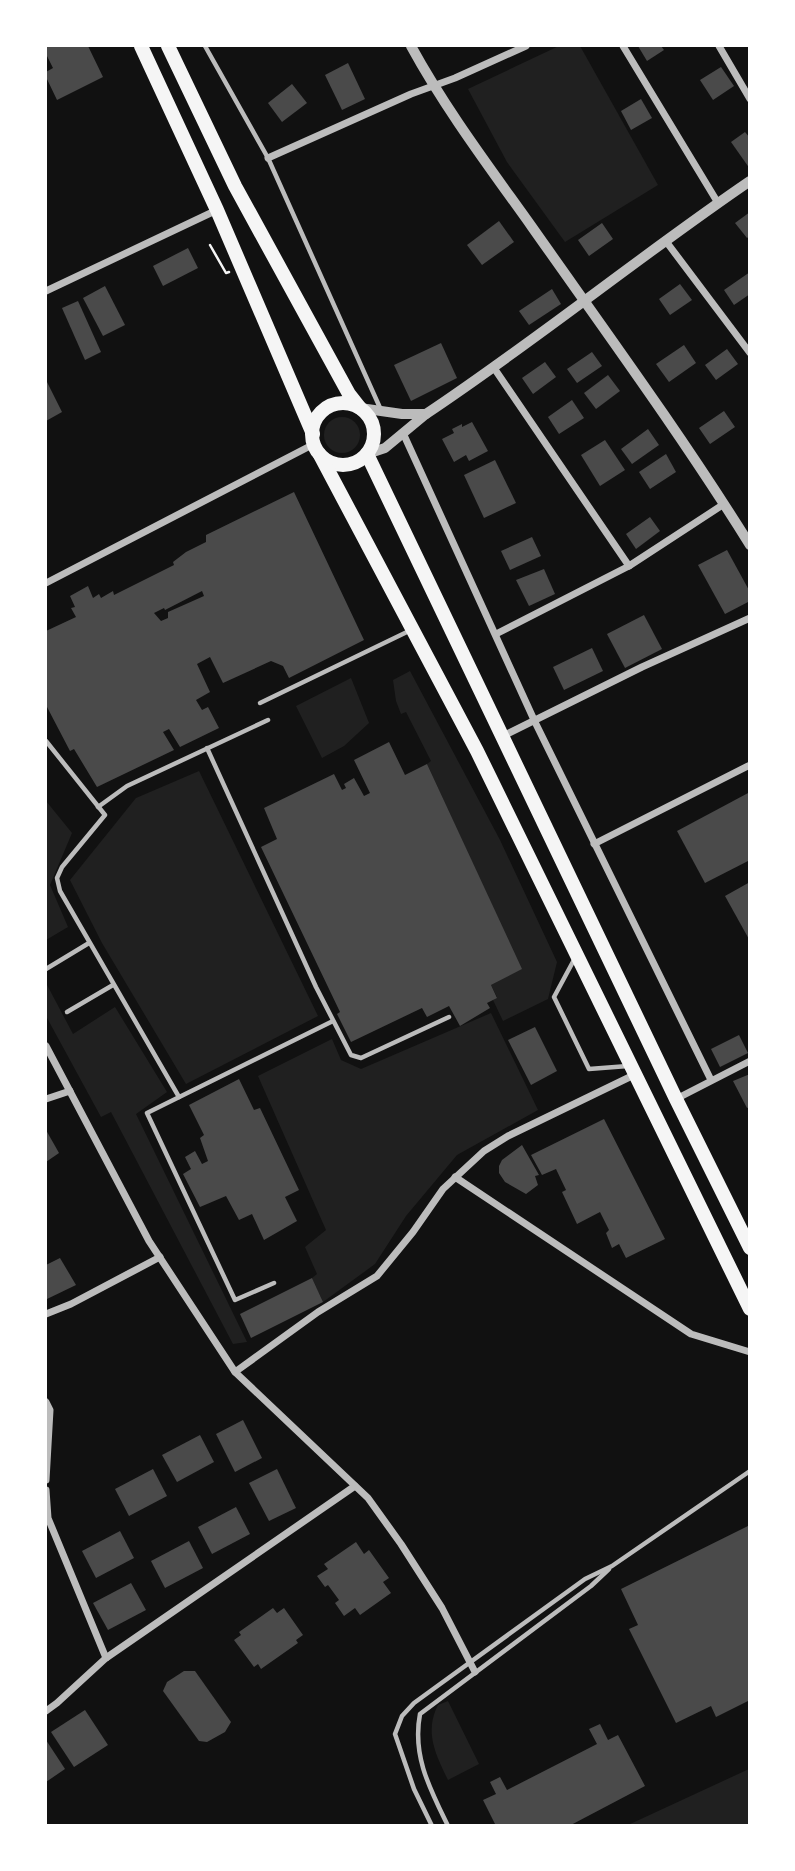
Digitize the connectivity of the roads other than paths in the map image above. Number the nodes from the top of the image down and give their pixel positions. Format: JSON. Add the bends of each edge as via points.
{"nodes":[{"id":1,"x":141,"y":46,"type":"edge"},
{"id":2,"x":168,"y":46,"type":"edge"},
{"id":3,"x":205,"y":46,"type":"edge"},
{"id":4,"x":411,"y":46,"type":"edge"},
{"id":5,"x":526,"y":46,"type":"edge"},
{"id":6,"x":623,"y":46,"type":"edge"},
{"id":7,"x":719,"y":46,"type":"edge"},
{"id":8,"x":433,"y":87,"type":"junction"},
{"id":9,"x":750,"y":99,"type":"edge"},
{"id":10,"x":268,"y":158,"type":"junction"},
{"id":11,"x":750,"y":181,"type":"edge"},
{"id":12,"x":718,"y":203,"type":"junction"},
{"id":13,"x":217,"y":210,"type":"junction"},
{"id":14,"x":665,"y":240,"type":"junction"},
{"id":15,"x":46,"y":291,"type":"edge"},
{"id":16,"x":585,"y":302,"type":"junction"},
{"id":17,"x":750,"y":353,"type":"edge"},
{"id":18,"x":494,"y":368,"type":"junction"},
{"id":19,"x":360,"y":408,"type":"junction"},
{"id":20,"x":381,"y":411,"type":"junction"},
{"id":21,"x":426,"y":414,"type":"junction"},
{"id":22,"x":403,"y":433,"type":"junction"},
{"id":23,"x":316,"y":444,"type":"junction"},
{"id":24,"x":367,"y":454,"type":"junction"},
{"id":25,"x":724,"y":504,"type":"junction"},
{"id":26,"x":750,"y":545,"type":"edge"},
{"id":27,"x":629,"y":566,"type":"junction"},
{"id":28,"x":46,"y":583,"type":"edge"},
{"id":29,"x":750,"y":618,"type":"edge"},
{"id":30,"x":413,"y":629,"type":"junction"},
{"id":31,"x":496,"y":634,"type":"junction"},
{"id":32,"x":260,"y":702,"type":"dead end"},
{"id":33,"x":268,"y":720,"type":"dead end"},
{"id":34,"x":535,"y":722,"type":"junction"},
{"id":35,"x":503,"y":736,"type":"junction"},
{"id":36,"x":46,"y":741,"type":"edge"},
{"id":37,"x":207,"y":748,"type":"junction"},
{"id":38,"x":750,"y":765,"type":"edge"},
{"id":39,"x":98,"y":807,"type":"junction"},
{"id":40,"x":594,"y":844,"type":"junction"},
{"id":41,"x":89,"y":943,"type":"junction"},
{"id":42,"x":577,"y":954,"type":"junction"},
{"id":43,"x":46,"y":969,"type":"edge"},
{"id":44,"x":114,"y":985,"type":"junction"},
{"id":45,"x":67,"y":1012,"type":"dead end"},
{"id":46,"x":449,"y":1017,"type":"dead end"},
{"id":47,"x":333,"y":1021,"type":"junction"},
{"id":48,"x":46,"y":1046,"type":"edge"},
{"id":49,"x":750,"y":1061,"type":"edge"},
{"id":50,"x":634,"y":1070,"type":"junction"},
{"id":51,"x":711,"y":1080,"type":"junction"},
{"id":52,"x":70,"y":1091,"type":"junction"},
{"id":53,"x":179,"y":1097,"type":"junction"},
{"id":54,"x":46,"y":1099,"type":"edge"},
{"id":55,"x":676,"y":1099,"type":"junction"},
{"id":56,"x":455,"y":1177,"type":"junction"},
{"id":57,"x":750,"y":1248,"type":"edge"},
{"id":58,"x":160,"y":1257,"type":"junction"},
{"id":59,"x":274,"y":1283,"type":"dead end"},
{"id":60,"x":750,"y":1309,"type":"edge"},
{"id":61,"x":46,"y":1314,"type":"edge"},
{"id":62,"x":750,"y":1352,"type":"edge"},
{"id":63,"x":235,"y":1371,"type":"junction"},
{"id":64,"x":46,"y":1402,"type":"edge"},
{"id":65,"x":750,"y":1471,"type":"edge"},
{"id":66,"x":46,"y":1480,"type":"edge"},
{"id":67,"x":355,"y":1486,"type":"junction"},
{"id":68,"x":46,"y":1490,"type":"edge"},
{"id":69,"x":612,"y":1566,"type":"junction"},
{"id":70,"x":106,"y":1658,"type":"junction"},
{"id":71,"x":471,"y":1662,"type":"junction"},
{"id":72,"x":475,"y":1672,"type":"junction"},
{"id":73,"x":46,"y":1711,"type":"edge"},
{"id":74,"x":432,"y":1825,"type":"edge"},
{"id":75,"x":448,"y":1825,"type":"edge"}],
"edges":[{"from":1,"to":13,"type":"highway"},
{"from":2,"to":19,"type":"highway","via":[[235,186]]},
{"from":3,"to":10,"type":"lane"},
{"from":4,"to":8,"type":"street"},
{"from":5,"to":8,"type":"street"},
{"from":6,"to":12,"type":"street"},
{"from":7,"to":9,"type":"street"},
{"from":8,"to":10,"type":"street"},
{"from":8,"to":16,"type":"street"},
{"from":10,"to":20,"type":"lane"},
{"from":11,"to":12,"type":"street"},
{"from":12,"to":14,"type":"street"},
{"from":13,"to":15,"type":"street"},
{"from":13,"to":23,"type":"highway"},
{"from":14,"to":16,"type":"street"},
{"from":14,"to":17,"type":"street"},
{"from":16,"to":18,"type":"street"},
{"from":16,"to":25,"type":"street"},
{"from":18,"to":21,"type":"street"},
{"from":18,"to":27,"type":"street"},
{"from":19,"to":20,"type":"street"},
{"from":19,"to":23,"type":"highway","via":[[342,404],[325,410],[318,416]]},
{"from":19,"to":24,"type":"highway","via":[[373,427],[374,441]]},
{"from":20,"to":21,"type":"street"},
{"from":21,"to":22,"type":"street"},
{"from":22,"to":24,"type":"street","via":[[385,448]]},
{"from":22,"to":31,"type":"street"},
{"from":23,"to":24,"type":"highway","via":[[331,463],[358,462]]},
{"from":23,"to":28,"type":"street"},
{"from":23,"to":30,"type":"highway"},
{"from":24,"to":35,"type":"highway"},
{"from":25,"to":26,"type":"street"},
{"from":25,"to":27,"type":"street"},
{"from":27,"to":31,"type":"street"},
{"from":29,"to":34,"type":"street"},
{"from":30,"to":32,"type":"lane"},
{"from":30,"to":42,"type":"highway"},
{"from":31,"to":34,"type":"street"},
{"from":33,"to":37,"type":"lane"},
{"from":34,"to":35,"type":"street"},
{"from":34,"to":40,"type":"street"},
{"from":35,"to":55,"type":"highway"},
{"from":36,"to":39,"type":"lane"},
{"from":37,"to":39,"type":"lane","via":[[127,786]]},
{"from":37,"to":47,"type":"lane"},
{"from":38,"to":40,"type":"street"},
{"from":39,"to":41,"type":"lane","via":[[105,815],[57,878]]},
{"from":40,"to":51,"type":"street"},
{"from":41,"to":43,"type":"lane"},
{"from":41,"to":44,"type":"lane"},
{"from":42,"to":50,"type":"highway"},
{"from":42,"to":50,"type":"lane","via":[[554,997],[589,1069]]},
{"from":44,"to":45,"type":"lane"},
{"from":44,"to":53,"type":"lane"},
{"from":46,"to":47,"type":"lane","via":[[361,1058],[349,1052]]},
{"from":47,"to":53,"type":"lane"},
{"from":48,"to":52,"type":"street"},
{"from":49,"to":51,"type":"street"},
{"from":50,"to":56,"type":"street","via":[[508,1136]]},
{"from":50,"to":60,"type":"highway"},
{"from":51,"to":55,"type":"street"},
{"from":52,"to":54,"type":"street"},
{"from":52,"to":58,"type":"street"},
{"from":53,"to":59,"type":"lane","via":[[147,1114],[235,1300]]},
{"from":55,"to":57,"type":"highway"},
{"from":56,"to":62,"type":"street","via":[[691,1334]]},
{"from":56,"to":63,"type":"street","via":[[377,1276]]},
{"from":58,"to":61,"type":"street"},
{"from":58,"to":63,"type":"street"},
{"from":63,"to":67,"type":"street"},
{"from":64,"to":66,"type":"street","via":[[50,1410]]},
{"from":65,"to":69,"type":"lane"},
{"from":67,"to":70,"type":"street"},
{"from":67,"to":71,"type":"street","via":[[401,1544]]},
{"from":68,"to":70,"type":"street","via":[[48,1518]]},
{"from":69,"to":71,"type":"lane","via":[[584,1579]]},
{"from":69,"to":72,"type":"lane"},
{"from":70,"to":73,"type":"street"},
{"from":71,"to":72,"type":"street"},
{"from":71,"to":74,"type":"lane","via":[[414,1703],[395,1734]]},
{"from":72,"to":75,"type":"lane","via":[[420,1714],[416,1734],[426,1781]]}]}
